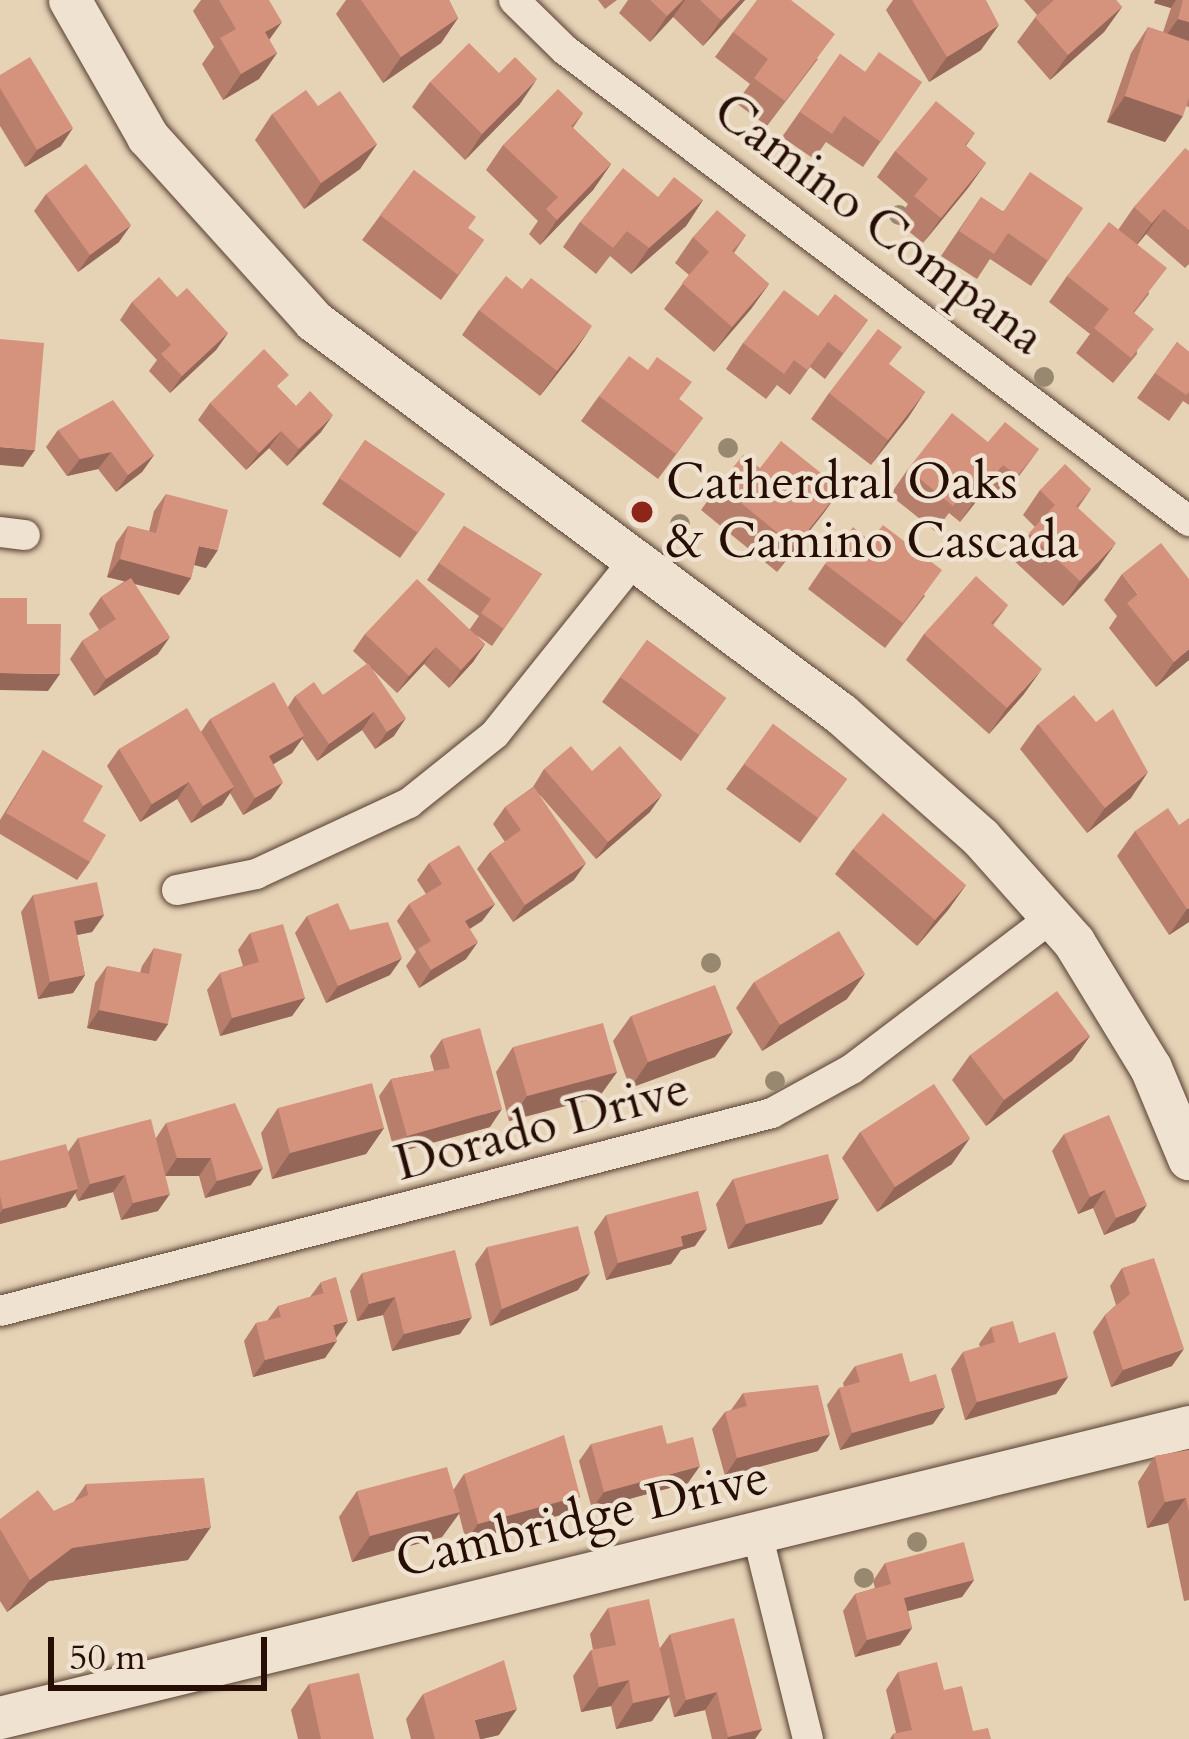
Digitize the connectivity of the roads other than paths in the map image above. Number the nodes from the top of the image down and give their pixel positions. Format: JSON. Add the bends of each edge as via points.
{"nodes":[{"id":1,"x":70,"y":0,"type":"edge"},
{"id":2,"x":514,"y":0,"type":"edge"},
{"id":3,"x":1189,"y":521,"type":"edge"},
{"id":4,"x":637,"y":557,"type":"junction"},
{"id":5,"x":177,"y":890,"type":"dead end"},
{"id":6,"x":1054,"y":915,"type":"junction"},
{"id":7,"x":1189,"y":1160,"type":"edge"},
{"id":8,"x":0,"y":1311,"type":"edge"},
{"id":9,"x":1189,"y":1427,"type":"edge"},
{"id":10,"x":758,"y":1533,"type":"junction"},
{"id":11,"x":0,"y":1718,"type":"edge"},
{"id":12,"x":808,"y":1739,"type":"edge"}],
"edges":[{"from":1,"to":4,"type":"main road","via":[[148,137],[271,280]]},
{"from":2,"to":3,"type":"street","name":"Camino Compana","via":[[565,50]]},
{"from":4,"to":5,"type":"street","via":[[495,734],[409,803],[256,874]]},
{"from":4,"to":6,"type":"main road","via":[[907,768]]},
{"from":6,"to":7,"type":"main road","via":[[1151,1068]]},
{"from":6,"to":8,"type":"street","name":"Dorado Drive","via":[[852,1070],[772,1113]]},
{"from":9,"to":10,"type":"main road","name":"Cambridge Drive"},
{"from":10,"to":11,"type":"main road","name":"Cambridge Drive"},
{"from":10,"to":12,"type":"street"}]}
